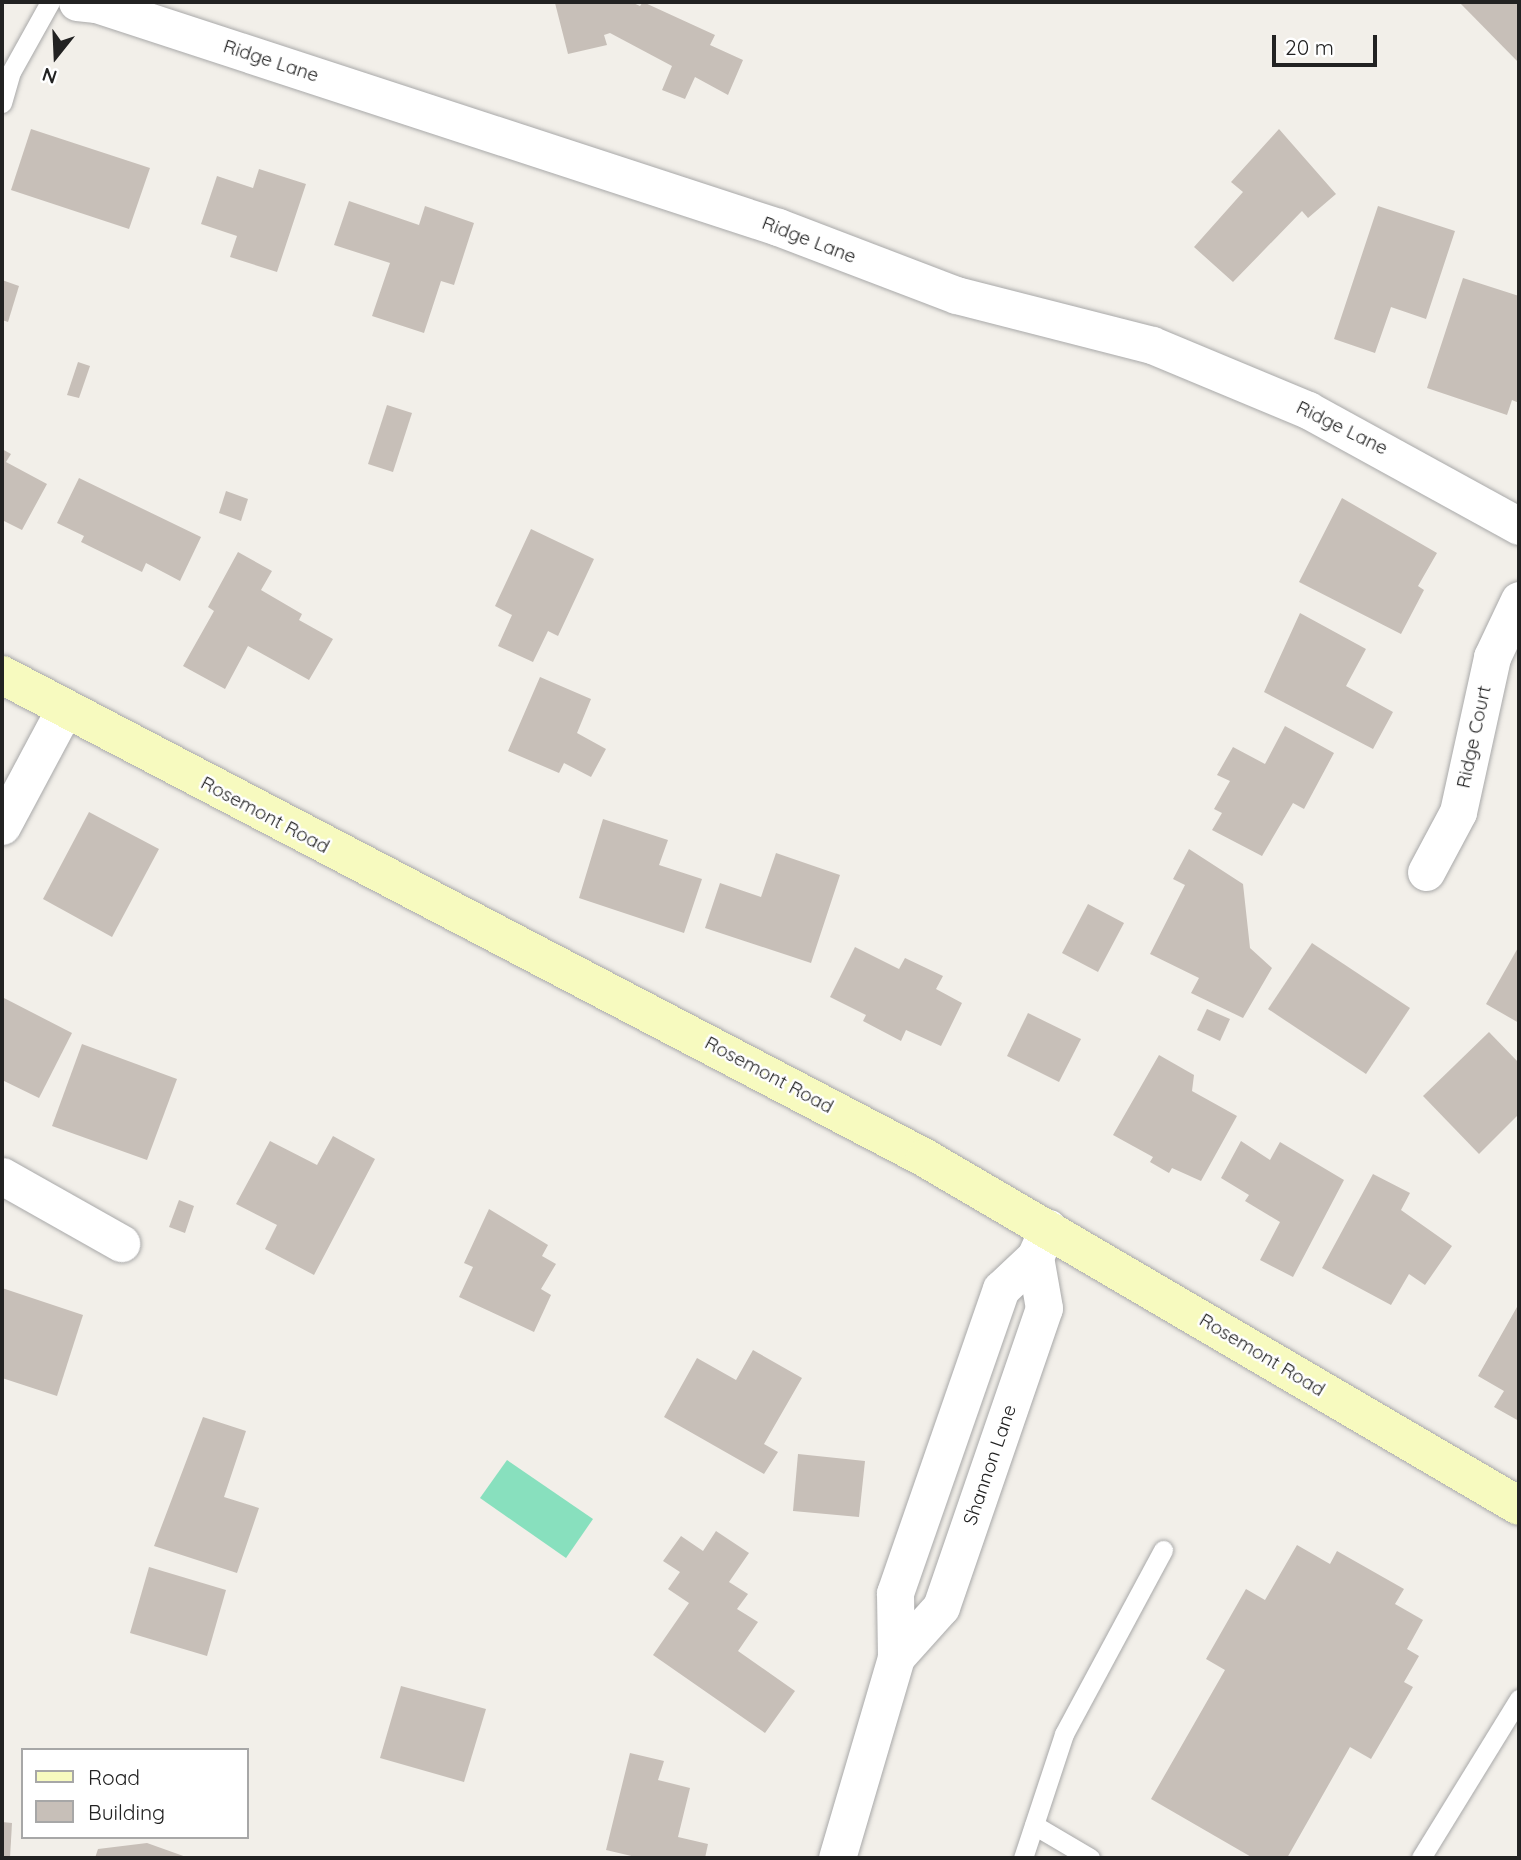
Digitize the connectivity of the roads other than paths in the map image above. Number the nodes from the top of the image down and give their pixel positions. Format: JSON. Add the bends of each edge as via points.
{"nodes":[{"id":1,"x":50,"y":2,"type":"edge"},
{"id":2,"x":77,"y":2,"type":"edge"},
{"id":3,"x":2,"y":103,"type":"edge"},
{"id":4,"x":1519,"y":526,"type":"edge"},
{"id":5,"x":1519,"y":600,"type":"edge"},
{"id":6,"x":2,"y":675,"type":"edge"},
{"id":7,"x":65,"y":708,"type":"junction"},
{"id":8,"x":2,"y":826,"type":"edge"},
{"id":9,"x":1426,"y":872,"type":"dead end"},
{"id":10,"x":2,"y":1176,"type":"edge"},
{"id":11,"x":1041,"y":1242,"type":"junction"},
{"id":12,"x":121,"y":1243,"type":"dead end"},
{"id":13,"x":1519,"y":1506,"type":"edge"},
{"id":14,"x":1163,"y":1550,"type":"dead end"},
{"id":15,"x":896,"y":1657,"type":"junction"},
{"id":16,"x":1519,"y":1699,"type":"edge"},
{"id":17,"x":1034,"y":1825,"type":"junction"},
{"id":18,"x":837,"y":1858,"type":"edge"},
{"id":19,"x":1023,"y":1858,"type":"edge"},
{"id":20,"x":1090,"y":1858,"type":"edge"},
{"id":21,"x":1421,"y":1858,"type":"edge"}],
"edges":[{"from":1,"to":3,"type":"lane","via":[[20,53]]},
{"from":2,"to":4,"type":"street","name":"Ridge Lane","via":[[96,4],[778,227],[956,295],[1152,345],[1308,410]]},
{"from":5,"to":9,"type":"street","name":"Ridge Court","via":[[1492,657],[1458,812]]},
{"from":6,"to":7,"type":"main road","name":"Rosemont Road"},
{"from":7,"to":8,"type":"street"},
{"from":7,"to":11,"type":"main road","name":"Rosemont Road","via":[[439,908],[780,1080]]},
{"from":10,"to":12,"type":"street"},
{"from":11,"to":13,"type":"main road","name":"Rosemont Road"},
{"from":11,"to":15,"type":"street","name":"Shannon Lane","via":[[1001,1289],[895,1593]]},
{"from":11,"to":15,"type":"street","name":"Shannon Lane","via":[[1044,1308],[941,1606]]},
{"from":14,"to":17,"type":"lane","via":[[1064,1734]]},
{"from":15,"to":18,"type":"street","name":"Shannon Lane"},
{"from":16,"to":21,"type":"lane"},
{"from":17,"to":19,"type":"lane"},
{"from":17,"to":20,"type":"lane"}]}
